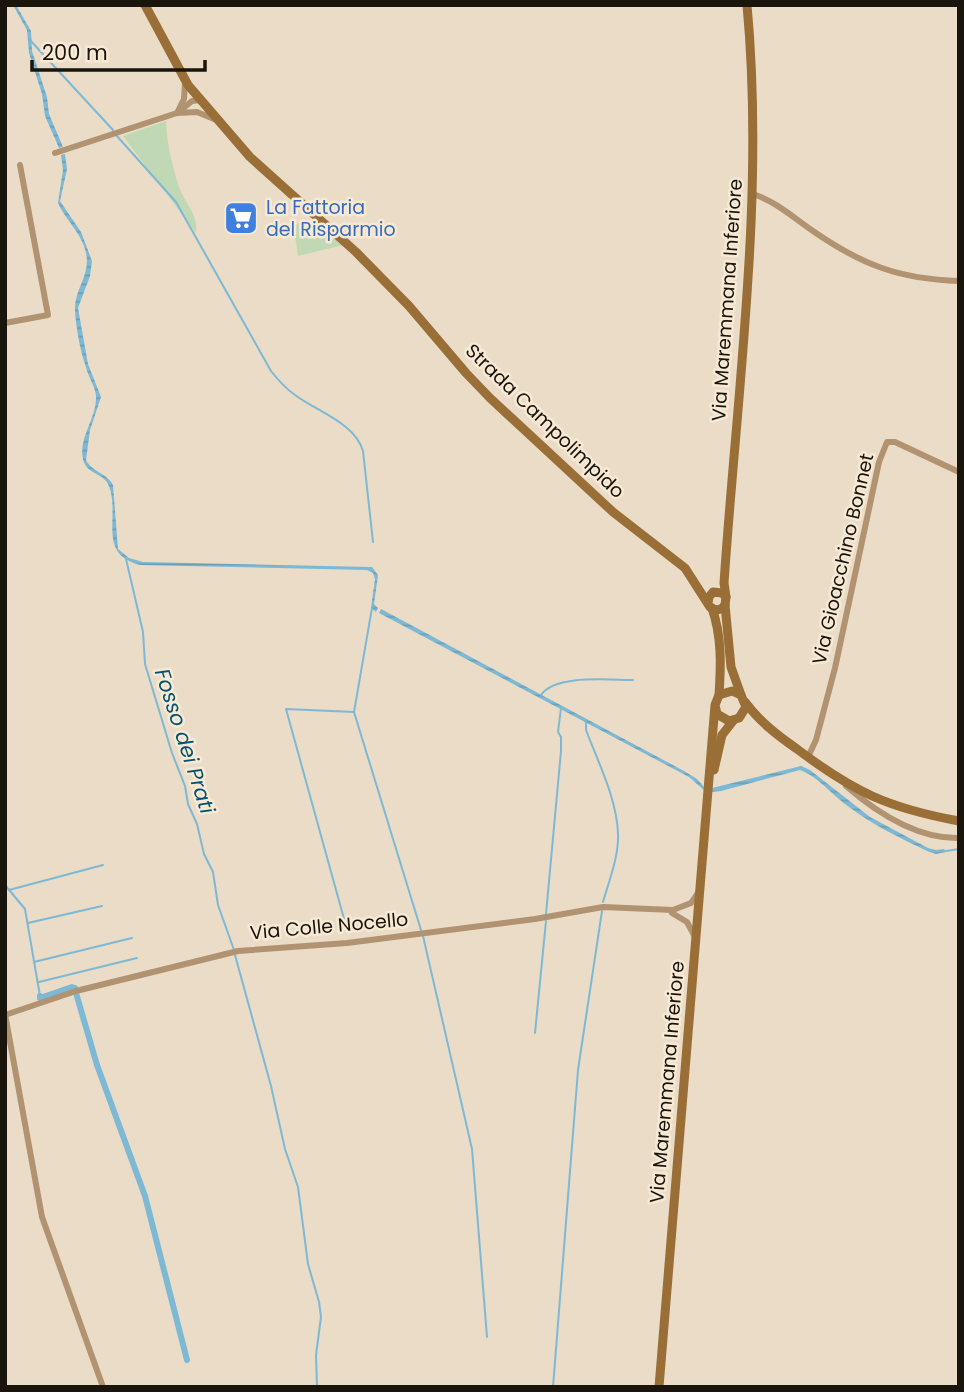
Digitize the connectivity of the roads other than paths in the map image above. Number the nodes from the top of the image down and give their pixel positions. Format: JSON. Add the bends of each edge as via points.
{"nodes":[{"id":1,"x":145,"y":5,"type":"edge"},
{"id":2,"x":747,"y":5,"type":"edge"},
{"id":3,"x":185,"y":80,"type":"junction"},
{"id":4,"x":200,"y":100,"type":"junction"},
{"id":5,"x":177,"y":113,"type":"junction"},
{"id":6,"x":219,"y":122,"type":"junction"},
{"id":7,"x":55,"y":153,"type":"dead end"},
{"id":8,"x":20,"y":165,"type":"dead end"},
{"id":9,"x":753,"y":194,"type":"junction"},
{"id":10,"x":959,"y":281,"type":"edge"},
{"id":11,"x":5,"y":323,"type":"edge"},
{"id":12,"x":959,"y":471,"type":"edge"},
{"id":13,"x":692,"y":575,"type":"junction"},
{"id":14,"x":724,"y":583,"type":"junction"},
{"id":15,"x":716,"y":591,"type":"junction"},
{"id":16,"x":726,"y":601,"type":"junction"},
{"id":17,"x":710,"y":606,"type":"junction"},
{"id":18,"x":743,"y":698,"type":"junction"},
{"id":19,"x":717,"y":700,"type":"junction"},
{"id":20,"x":736,"y":720,"type":"junction"},
{"id":21,"x":762,"y":723,"type":"junction"},
{"id":22,"x":808,"y":757,"type":"junction"},
{"id":23,"x":839,"y":780,"type":"junction"},
{"id":24,"x":709,"y":781,"type":"junction"},
{"id":25,"x":955,"y":820,"type":"edge"},
{"id":26,"x":950,"y":838,"type":"junction"},
{"id":27,"x":959,"y":838,"type":"edge"},
{"id":28,"x":699,"y":891,"type":"junction"},
{"id":29,"x":673,"y":911,"type":"junction"},
{"id":30,"x":697,"y":915,"type":"junction"},
{"id":31,"x":695,"y":940,"type":"junction"},
{"id":32,"x":5,"y":1014,"type":"edge"},
{"id":33,"x":103,"y":1387,"type":"edge"},
{"id":34,"x":659,"y":1387,"type":"edge"}],
"edges":[{"from":1,"to":3,"type":"main road","name":"Strada Campolimpido"},
{"from":2,"to":9,"type":"main road","name":"Via Maremmana Inferiore","via":[[753,69]]},
{"from":3,"to":4,"type":"main road","name":"Strada Campolimpido"},
{"from":3,"to":5,"type":"street","via":[[185,96]]},
{"from":4,"to":5,"type":"street"},
{"from":4,"to":6,"type":"main road","name":"Strada Campolimpido"},
{"from":5,"to":6,"type":"street","via":[[197,112]]},
{"from":5,"to":7,"type":"street"},
{"from":6,"to":13,"type":"main road","name":"Strada Campolimpido","via":[[255,162],[402,298],[481,390],[607,506]]},
{"from":8,"to":11,"type":"street","via":[[48,315]]},
{"from":9,"to":10,"type":"street","via":[[863,262],[914,277]]},
{"from":9,"to":14,"type":"main road","name":"Via Maremmana Inferiore"},
{"from":12,"to":22,"type":"street","name":"Via Gioacchino Bonnet","via":[[895,442],[884,447],[835,668]]},
{"from":13,"to":15,"type":"main road"},
{"from":13,"to":17,"type":"main road","name":"Strada Campolimpido"},
{"from":14,"to":15,"type":"main road"},
{"from":14,"to":16,"type":"main road","name":"Via Maremmana Inferiore"},
{"from":15,"to":16,"type":"main road"},
{"from":15,"to":17,"type":"main road","via":[[709,597]]},
{"from":16,"to":17,"type":"main road","via":[[721,609]]},
{"from":16,"to":18,"type":"main road","name":"Via Maremmana Inferiore","via":[[730,660]]},
{"from":17,"to":19,"type":"main road","name":"Strada Campolimpido","via":[[721,647]]},
{"from":18,"to":19,"type":"main road","via":[[732,691]]},
{"from":18,"to":20,"type":"main road","via":[[745,711]]},
{"from":18,"to":21,"type":"main road"},
{"from":19,"to":20,"type":"main road","via":[[720,718]]},
{"from":19,"to":24,"type":"main road","name":"Via Maremmana Inferiore"},
{"from":20,"to":21,"type":"main road"},
{"from":20,"to":24,"type":"main road","name":"Via Maremmana Inferiore","via":[[722,735]]},
{"from":21,"to":22,"type":"main road"},
{"from":22,"to":23,"type":"main road"},
{"from":23,"to":25,"type":"main road","via":[[898,807]]},
{"from":23,"to":26,"type":"street","via":[[902,823]]},
{"from":24,"to":28,"type":"main road","name":"Via Maremmana Inferiore"},
{"from":25,"to":26,"type":"street"},
{"from":26,"to":27,"type":"street"},
{"from":28,"to":29,"type":"street","via":[[694,901]]},
{"from":28,"to":30,"type":"main road","name":"Via Maremmana Inferiore"},
{"from":29,"to":30,"type":"street","name":"Via Colle Nocello"},
{"from":29,"to":31,"type":"street","via":[[687,922]]},
{"from":29,"to":32,"type":"street","name":"Via Colle Nocello","via":[[603,907],[347,943],[239,951],[76,991]]},
{"from":30,"to":31,"type":"main road","name":"Via Maremmana Inferiore"},
{"from":31,"to":34,"type":"main road","name":"Via Maremmana Inferiore"},
{"from":32,"to":33,"type":"street","via":[[42,1217]]}]}
